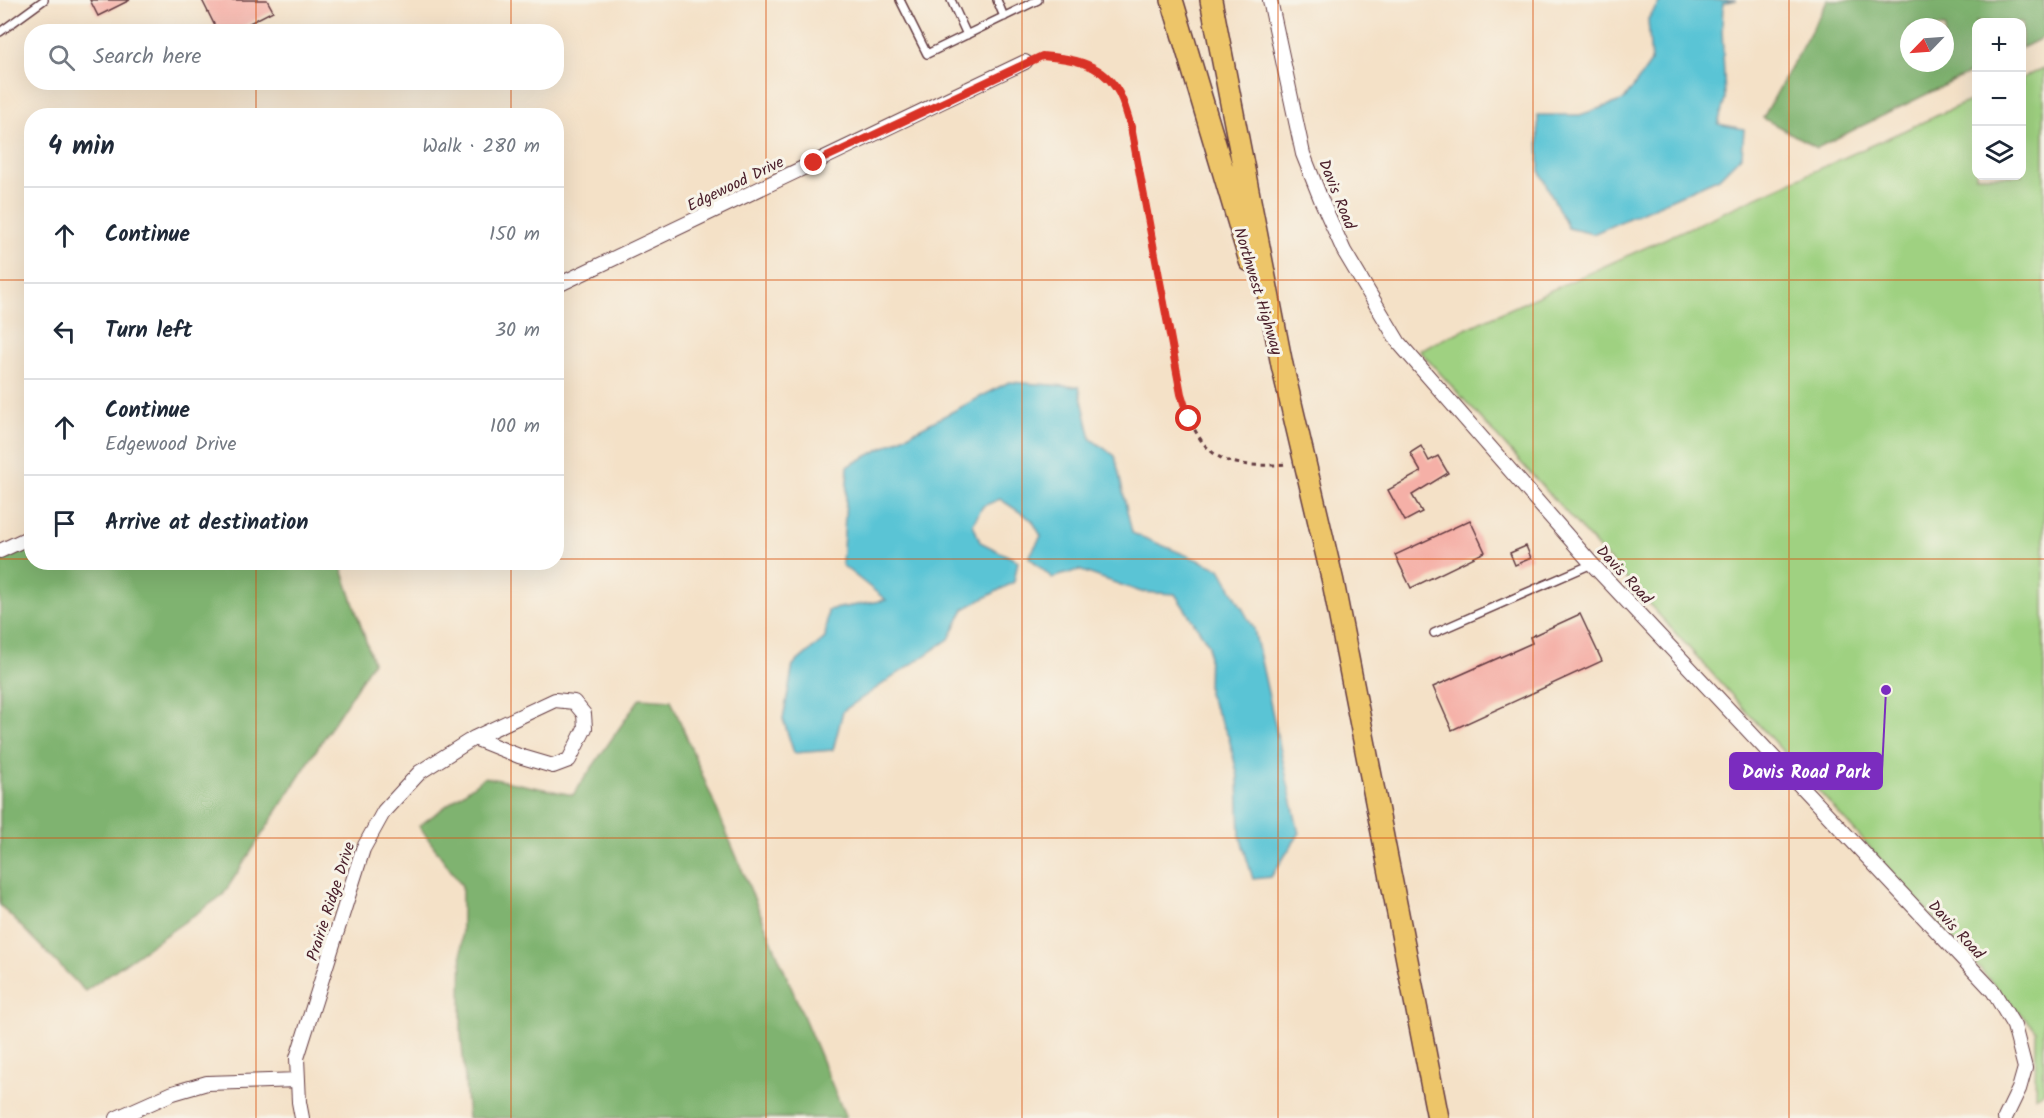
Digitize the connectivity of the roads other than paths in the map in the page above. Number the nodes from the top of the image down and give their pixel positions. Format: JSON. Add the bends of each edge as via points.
{"nodes":[{"id":1,"x":44,"y":0,"type":"edge"},
{"id":2,"x":900,"y":0,"type":"edge"},
{"id":3,"x":951,"y":0,"type":"edge"},
{"id":4,"x":997,"y":0,"type":"edge"},
{"id":5,"x":1038,"y":0,"type":"edge"},
{"id":6,"x":1172,"y":0,"type":"edge"},
{"id":7,"x":1211,"y":0,"type":"edge"},
{"id":8,"x":1270,"y":0,"type":"edge"},
{"id":9,"x":1004,"y":17,"type":"junction"},
{"id":10,"x":0,"y":32,"type":"edge"},
{"id":11,"x":967,"y":35,"type":"junction"},
{"id":12,"x":1024,"y":62,"type":"road end"},
{"id":13,"x":564,"y":282,"type":"edge"},
{"id":14,"x":1282,"y":364,"type":"junction"},
{"id":15,"x":24,"y":540,"type":"edge"},
{"id":16,"x":0,"y":551,"type":"edge"},
{"id":17,"x":1592,"y":564,"type":"junction"},
{"id":18,"x":1434,"y":633,"type":"dead end"},
{"id":19,"x":474,"y":738,"type":"junction"},
{"id":20,"x":298,"y":1080,"type":"junction"},
{"id":21,"x":117,"y":1118,"type":"edge"},
{"id":22,"x":302,"y":1118,"type":"edge"},
{"id":23,"x":1438,"y":1118,"type":"edge"},
{"id":24,"x":2005,"y":1118,"type":"edge"}],
"edges":[{"from":1,"to":10,"type":"lane"},
{"from":2,"to":11,"type":"lane","via":[[927,54]]},
{"from":3,"to":11,"type":"lane"},
{"from":4,"to":9,"type":"lane"},
{"from":5,"to":9,"type":"lane"},
{"from":6,"to":14,"type":"main road","name":"Northwest Highway"},
{"from":7,"to":14,"type":"main road","name":"Northwest Highway"},
{"from":8,"to":17,"type":"street","name":"Davis Road","via":[[1303,154],[1349,260],[1399,344]]},
{"from":9,"to":11,"type":"lane"},
{"from":12,"to":13,"type":"street","name":"Edgewood Drive"},
{"from":14,"to":23,"type":"main road","via":[[1333,582]]},
{"from":15,"to":16,"type":"street"},
{"from":17,"to":18,"type":"lane"},
{"from":17,"to":24,"type":"street","name":"Davis Road","via":[[1993,991],[2014,1026],[2025,1068]]},
{"from":19,"to":19,"type":"street","name":"Prairie Ridge Drive","via":[[555,700],[574,702],[584,714],[585,728],[569,760],[553,766]]},
{"from":19,"to":20,"type":"street","name":"Prairie Ridge Drive","via":[[420,772],[384,811],[363,849],[297,1058]]},
{"from":20,"to":21,"type":"street","via":[[207,1083],[173,1093]]},
{"from":20,"to":22,"type":"street","name":"Prairie Ridge Drive"}]}
